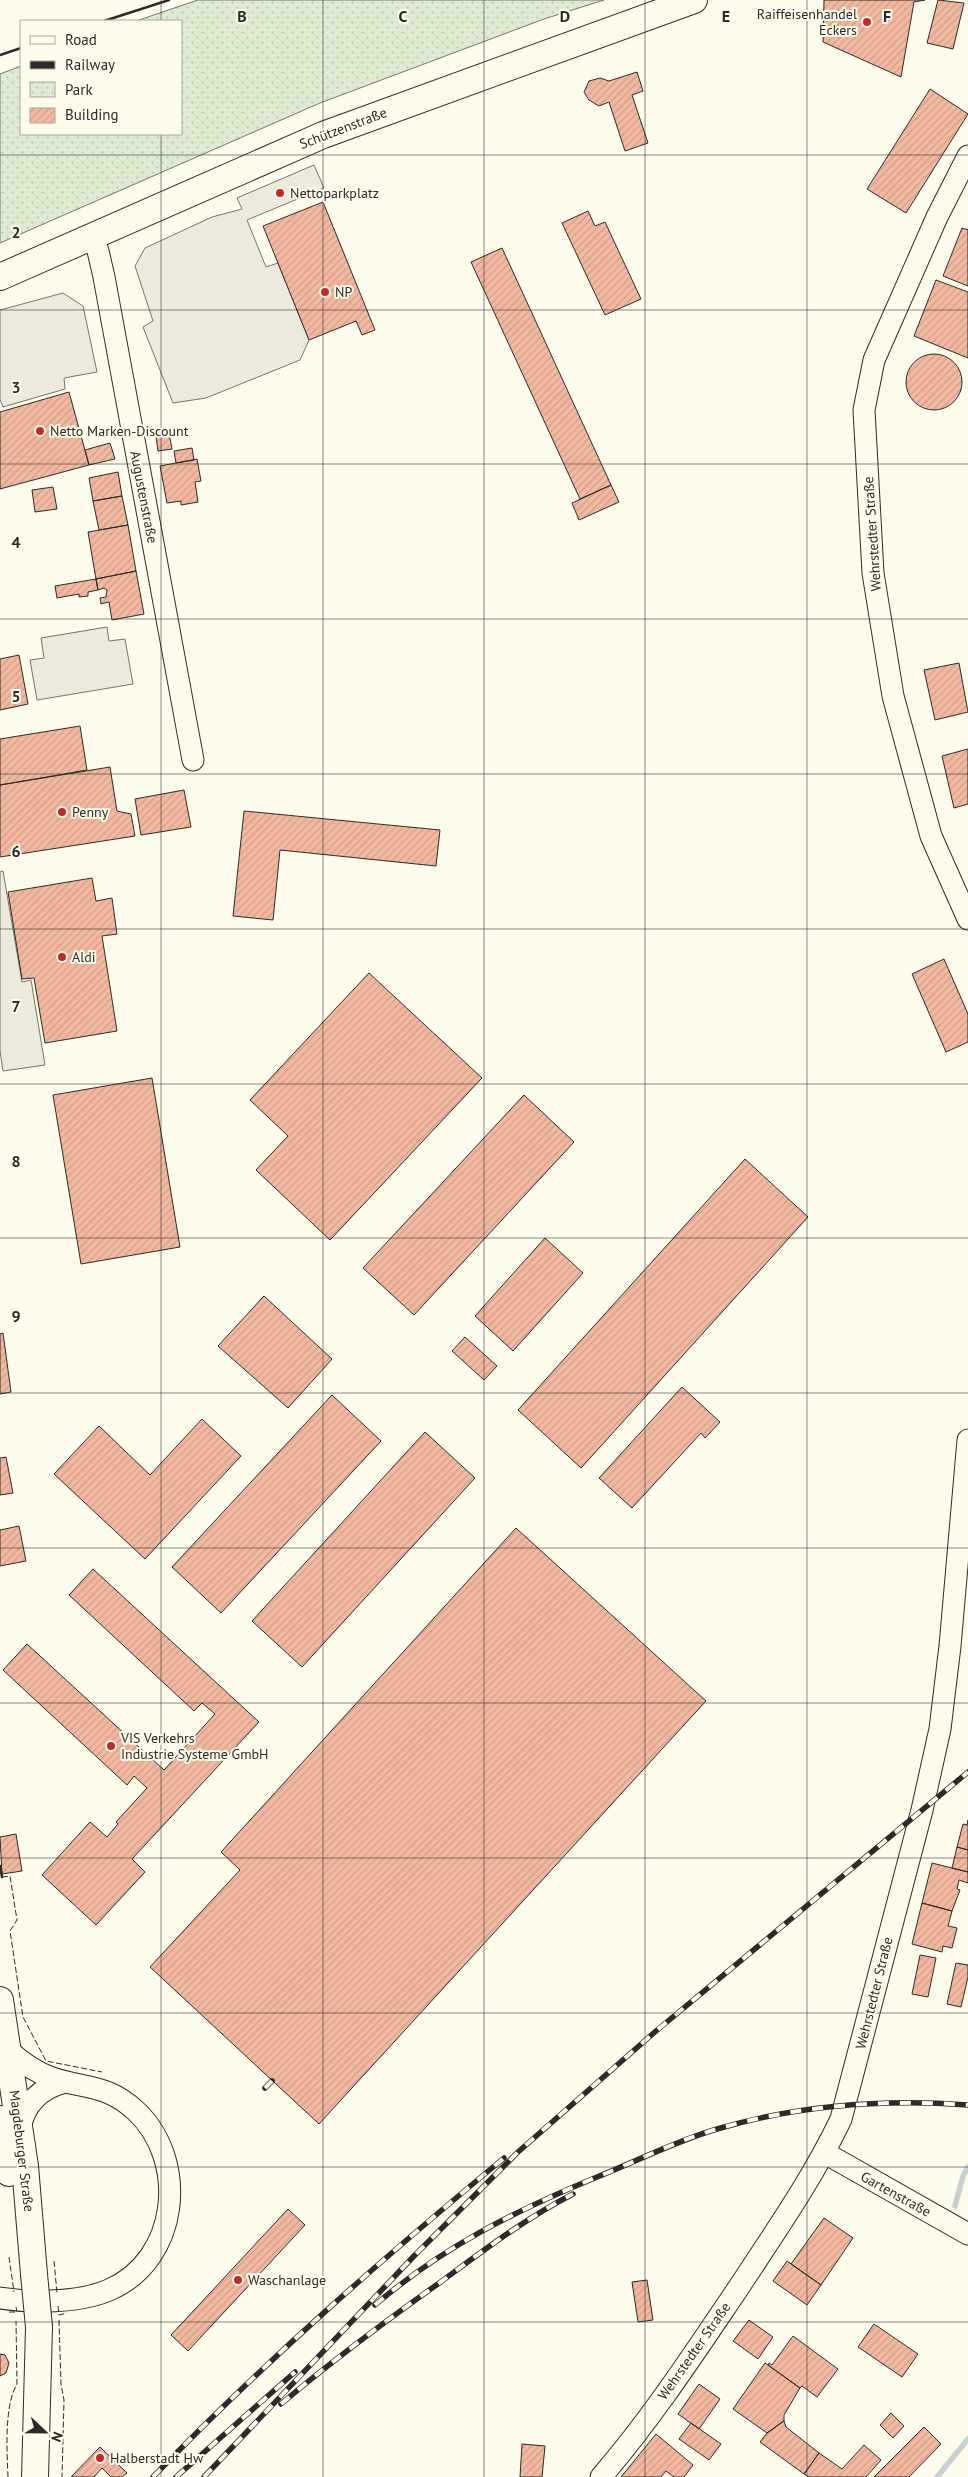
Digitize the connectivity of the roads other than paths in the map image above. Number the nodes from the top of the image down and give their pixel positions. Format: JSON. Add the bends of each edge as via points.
{"nodes":[{"id":1,"x":694,"y":0,"type":"edge"},
{"id":2,"x":968,"y":156,"type":"edge"},
{"id":3,"x":92,"y":236,"type":"junction"},
{"id":4,"x":0,"y":277,"type":"edge"},
{"id":5,"x":193,"y":760,"type":"dead end"},
{"id":6,"x":968,"y":919,"type":"edge"},
{"id":7,"x":968,"y":1440,"type":"edge"},
{"id":8,"x":0,"y":2000,"type":"edge"},
{"id":9,"x":8,"y":2050,"type":"junction"},
{"id":10,"x":65,"y":2082,"type":"junction"},
{"id":11,"x":10,"y":2123,"type":"edge"},
{"id":12,"x":824,"y":2153,"type":"junction"},
{"id":13,"x":5,"y":2174,"type":"edge"},
{"id":14,"x":968,"y":2234,"type":"edge"},
{"id":15,"x":34,"y":2274,"type":"junction"},
{"id":16,"x":0,"y":2298,"type":"edge"},
{"id":17,"x":34,"y":2477,"type":"edge"},
{"id":18,"x":601,"y":2477,"type":"edge"}],
"edges":[{"from":1,"to":3,"type":"main road","name":"Schützenstraße","via":[[323,135]]},
{"from":2,"to":6,"type":"street","name":"Wehrstedter Straße","via":[[874,360],[864,410],[873,573],[893,696],[931,836]]},
{"from":3,"to":4,"type":"main road","name":"Schützenstraße"},
{"from":3,"to":5,"type":"street","name":"Augustenstraße","via":[[104,277]]},
{"from":7,"to":12,"type":"street","name":"Wehrstedter Straße","via":[[940,1729],[846,2103]]},
{"from":8,"to":9,"type":"main road","name":"Magdeburger Straße"},
{"from":9,"to":10,"type":"street","via":[[28,2067]]},
{"from":9,"to":11,"type":"main road","name":"Magdeburger Straße"},
{"from":10,"to":11,"type":"street","via":[[38,2094]]},
{"from":10,"to":16,"type":"street","via":[[96,2087],[110,2093],[146,2122],[167,2164],[171,2198],[166,2223],[147,2260],[123,2283],[108,2291],[40,2301]]},
{"from":11,"to":13,"type":"main road","name":"Magdeburger Straße"},
{"from":11,"to":15,"type":"main road","name":"Magdeburger Straße","via":[[29,2199]]},
{"from":12,"to":14,"type":"street","name":"Gartenstraße"},
{"from":12,"to":18,"type":"street","name":"Wehrstedter Straße","via":[[696,2351]]},
{"from":13,"to":15,"type":"main road","name":"Magdeburger Straße"},
{"from":15,"to":17,"type":"main road","name":"Magdeburger Straße","bridge":true,"via":[[39,2326]]}]}
